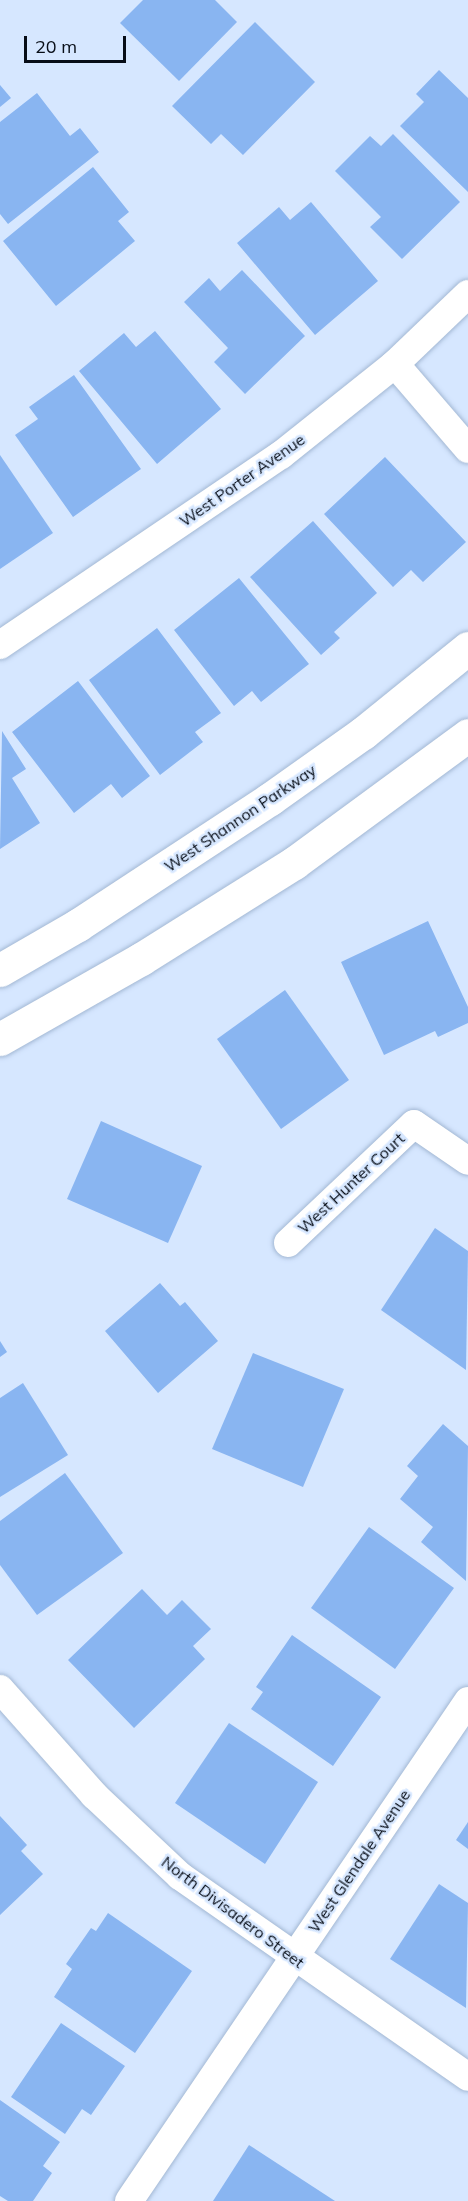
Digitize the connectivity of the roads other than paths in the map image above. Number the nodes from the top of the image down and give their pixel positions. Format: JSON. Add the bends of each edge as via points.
{"nodes":[{"id":1,"x":468,"y":294,"type":"edge"},
{"id":2,"x":395,"y":364,"type":"junction"},
{"id":3,"x":468,"y":449,"type":"edge"},
{"id":4,"x":0,"y":645,"type":"edge"},
{"id":5,"x":468,"y":648,"type":"edge"},
{"id":6,"x":468,"y":735,"type":"edge"},
{"id":7,"x":0,"y":970,"type":"edge"},
{"id":8,"x":0,"y":1039,"type":"edge"},
{"id":9,"x":468,"y":1161,"type":"edge"},
{"id":10,"x":288,"y":1243,"type":"dead end"},
{"id":11,"x":0,"y":1689,"type":"edge"},
{"id":12,"x":468,"y":1701,"type":"edge"},
{"id":13,"x":293,"y":1958,"type":"junction"},
{"id":14,"x":468,"y":2077,"type":"edge"},
{"id":15,"x":129,"y":2201,"type":"edge"}],
"edges":[{"from":1,"to":2,"type":"street","name":"West Porter Avenue"},
{"from":2,"to":3,"type":"street"},
{"from":2,"to":4,"type":"street","name":"West Porter Avenue","via":[[280,455]]},
{"from":5,"to":7,"type":"street","name":"West Shannon Parkway","via":[[363,733],[270,799],[97,913]]},
{"from":6,"to":8,"type":"street","via":[[294,863],[141,959]]},
{"from":9,"to":10,"type":"street","name":"West Hunter Court","via":[[414,1124]]},
{"from":11,"to":13,"type":"street","name":"North Divisadero Street","via":[[94,1795],[180,1876]]},
{"from":12,"to":13,"type":"street","name":"West Glendale Avenue"},
{"from":13,"to":14,"type":"street","name":"North Divisadero Street"},
{"from":13,"to":15,"type":"street","name":"West Glendale Avenue"}]}
